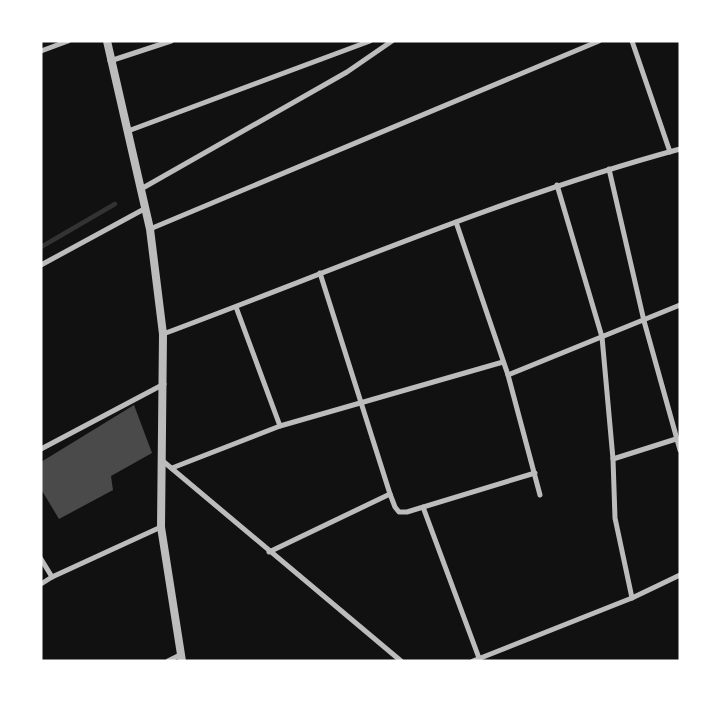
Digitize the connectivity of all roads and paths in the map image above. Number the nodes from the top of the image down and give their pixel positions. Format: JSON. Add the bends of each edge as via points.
{"nodes":[{"id":1,"x":68,"y":41,"type":"edge"},
{"id":2,"x":107,"y":41,"type":"edge"},
{"id":3,"x":171,"y":41,"type":"edge"},
{"id":4,"x":370,"y":41,"type":"edge"},
{"id":5,"x":392,"y":41,"type":"edge"},
{"id":6,"x":599,"y":41,"type":"edge"},
{"id":7,"x":632,"y":41,"type":"edge"},
{"id":8,"x":41,"y":51,"type":"edge"},
{"id":9,"x":110,"y":61,"type":"junction"},
{"id":10,"x":128,"y":131,"type":"junction"},
{"id":11,"x":680,"y":149,"type":"edge"},
{"id":12,"x":670,"y":152,"type":"junction"},
{"id":13,"x":609,"y":170,"type":"junction"},
{"id":14,"x":557,"y":185,"type":"junction"},
{"id":15,"x":141,"y":189,"type":"junction"},
{"id":16,"x":146,"y":208,"type":"junction"},
{"id":17,"x":456,"y":222,"type":"junction"},
{"id":18,"x":150,"y":229,"type":"junction"},
{"id":19,"x":41,"y":265,"type":"edge"},
{"id":20,"x":320,"y":273,"type":"junction"},
{"id":21,"x":680,"y":305,"type":"edge"},
{"id":22,"x":236,"y":307,"type":"junction"},
{"id":23,"x":644,"y":320,"type":"junction"},
{"id":24,"x":164,"y":334,"type":"junction"},
{"id":25,"x":602,"y":337,"type":"junction"},
{"id":26,"x":503,"y":362,"type":"junction"},
{"id":27,"x":508,"y":375,"type":"junction"},
{"id":28,"x":164,"y":384,"type":"junction"},
{"id":29,"x":361,"y":402,"type":"junction"},
{"id":30,"x":280,"y":426,"type":"junction"},
{"id":31,"x":676,"y":438,"type":"junction"},
{"id":32,"x":41,"y":449,"type":"edge"},
{"id":33,"x":680,"y":450,"type":"edge"},
{"id":34,"x":614,"y":459,"type":"junction"},
{"id":35,"x":164,"y":462,"type":"junction"},
{"id":36,"x":172,"y":468,"type":"junction"},
{"id":37,"x":535,"y":472,"type":"junction"},
{"id":38,"x":390,"y":494,"type":"junction"},
{"id":39,"x":540,"y":495,"type":"dead end"},
{"id":40,"x":423,"y":507,"type":"junction"},
{"id":41,"x":161,"y":527,"type":"junction"},
{"id":42,"x":269,"y":552,"type":"junction"},
{"id":43,"x":41,"y":559,"type":"edge"},
{"id":44,"x":680,"y":575,"type":"edge"},
{"id":45,"x":52,"y":576,"type":"junction"},
{"id":46,"x":41,"y":584,"type":"edge"},
{"id":47,"x":632,"y":598,"type":"junction"},
{"id":48,"x":181,"y":658,"type":"edge"},
{"id":49,"x":479,"y":658,"type":"junction"},
{"id":50,"x":168,"y":661,"type":"edge"},
{"id":51,"x":401,"y":661,"type":"edge"},
{"id":52,"x":473,"y":661,"type":"edge"}],
"edges":[{"from":1,"to":8,"type":"street"},
{"from":2,"to":9,"type":"street"},
{"from":3,"to":9,"type":"street"},
{"from":4,"to":10,"type":"street"},
{"from":5,"to":15,"type":"street","via":[[347,72]]},
{"from":6,"to":18,"type":"street"},
{"from":7,"to":12,"type":"street"},
{"from":9,"to":10,"type":"street"},
{"from":10,"to":15,"type":"street"},
{"from":11,"to":12,"type":"street"},
{"from":12,"to":13,"type":"street"},
{"from":13,"to":14,"type":"street"},
{"from":13,"to":23,"type":"street"},
{"from":14,"to":17,"type":"street"},
{"from":14,"to":25,"type":"street"},
{"from":15,"to":16,"type":"street"},
{"from":16,"to":18,"type":"street"},
{"from":16,"to":19,"type":"street"},
{"from":17,"to":20,"type":"street"},
{"from":17,"to":26,"type":"street"},
{"from":18,"to":24,"type":"street"},
{"from":20,"to":22,"type":"street"},
{"from":20,"to":29,"type":"street"},
{"from":21,"to":23,"type":"street"},
{"from":22,"to":24,"type":"street"},
{"from":22,"to":30,"type":"street"},
{"from":23,"to":25,"type":"street"},
{"from":23,"to":31,"type":"street"},
{"from":24,"to":28,"type":"street"},
{"from":25,"to":27,"type":"street"},
{"from":25,"to":34,"type":"street"},
{"from":26,"to":27,"type":"street"},
{"from":26,"to":29,"type":"street"},
{"from":27,"to":37,"type":"street"},
{"from":28,"to":32,"type":"street"},
{"from":28,"to":35,"type":"street"},
{"from":29,"to":30,"type":"street"},
{"from":29,"to":38,"type":"street"},
{"from":30,"to":36,"type":"street"},
{"from":31,"to":33,"type":"street"},
{"from":31,"to":34,"type":"street"},
{"from":34,"to":47,"type":"street","via":[[615,518]]},
{"from":35,"to":36,"type":"street"},
{"from":35,"to":41,"type":"street"},
{"from":36,"to":42,"type":"street"},
{"from":37,"to":39,"type":"street"},
{"from":37,"to":40,"type":"street"},
{"from":38,"to":40,"type":"street","via":[[399,512]]},
{"from":38,"to":42,"type":"street"},
{"from":40,"to":49,"type":"street"},
{"from":41,"to":45,"type":"street"},
{"from":41,"to":48,"type":"street"},
{"from":42,"to":51,"type":"street"},
{"from":43,"to":45,"type":"street"},
{"from":44,"to":47,"type":"street"},
{"from":45,"to":46,"type":"street"},
{"from":47,"to":49,"type":"street"},
{"from":48,"to":50,"type":"street"},
{"from":49,"to":52,"type":"street"}]}
